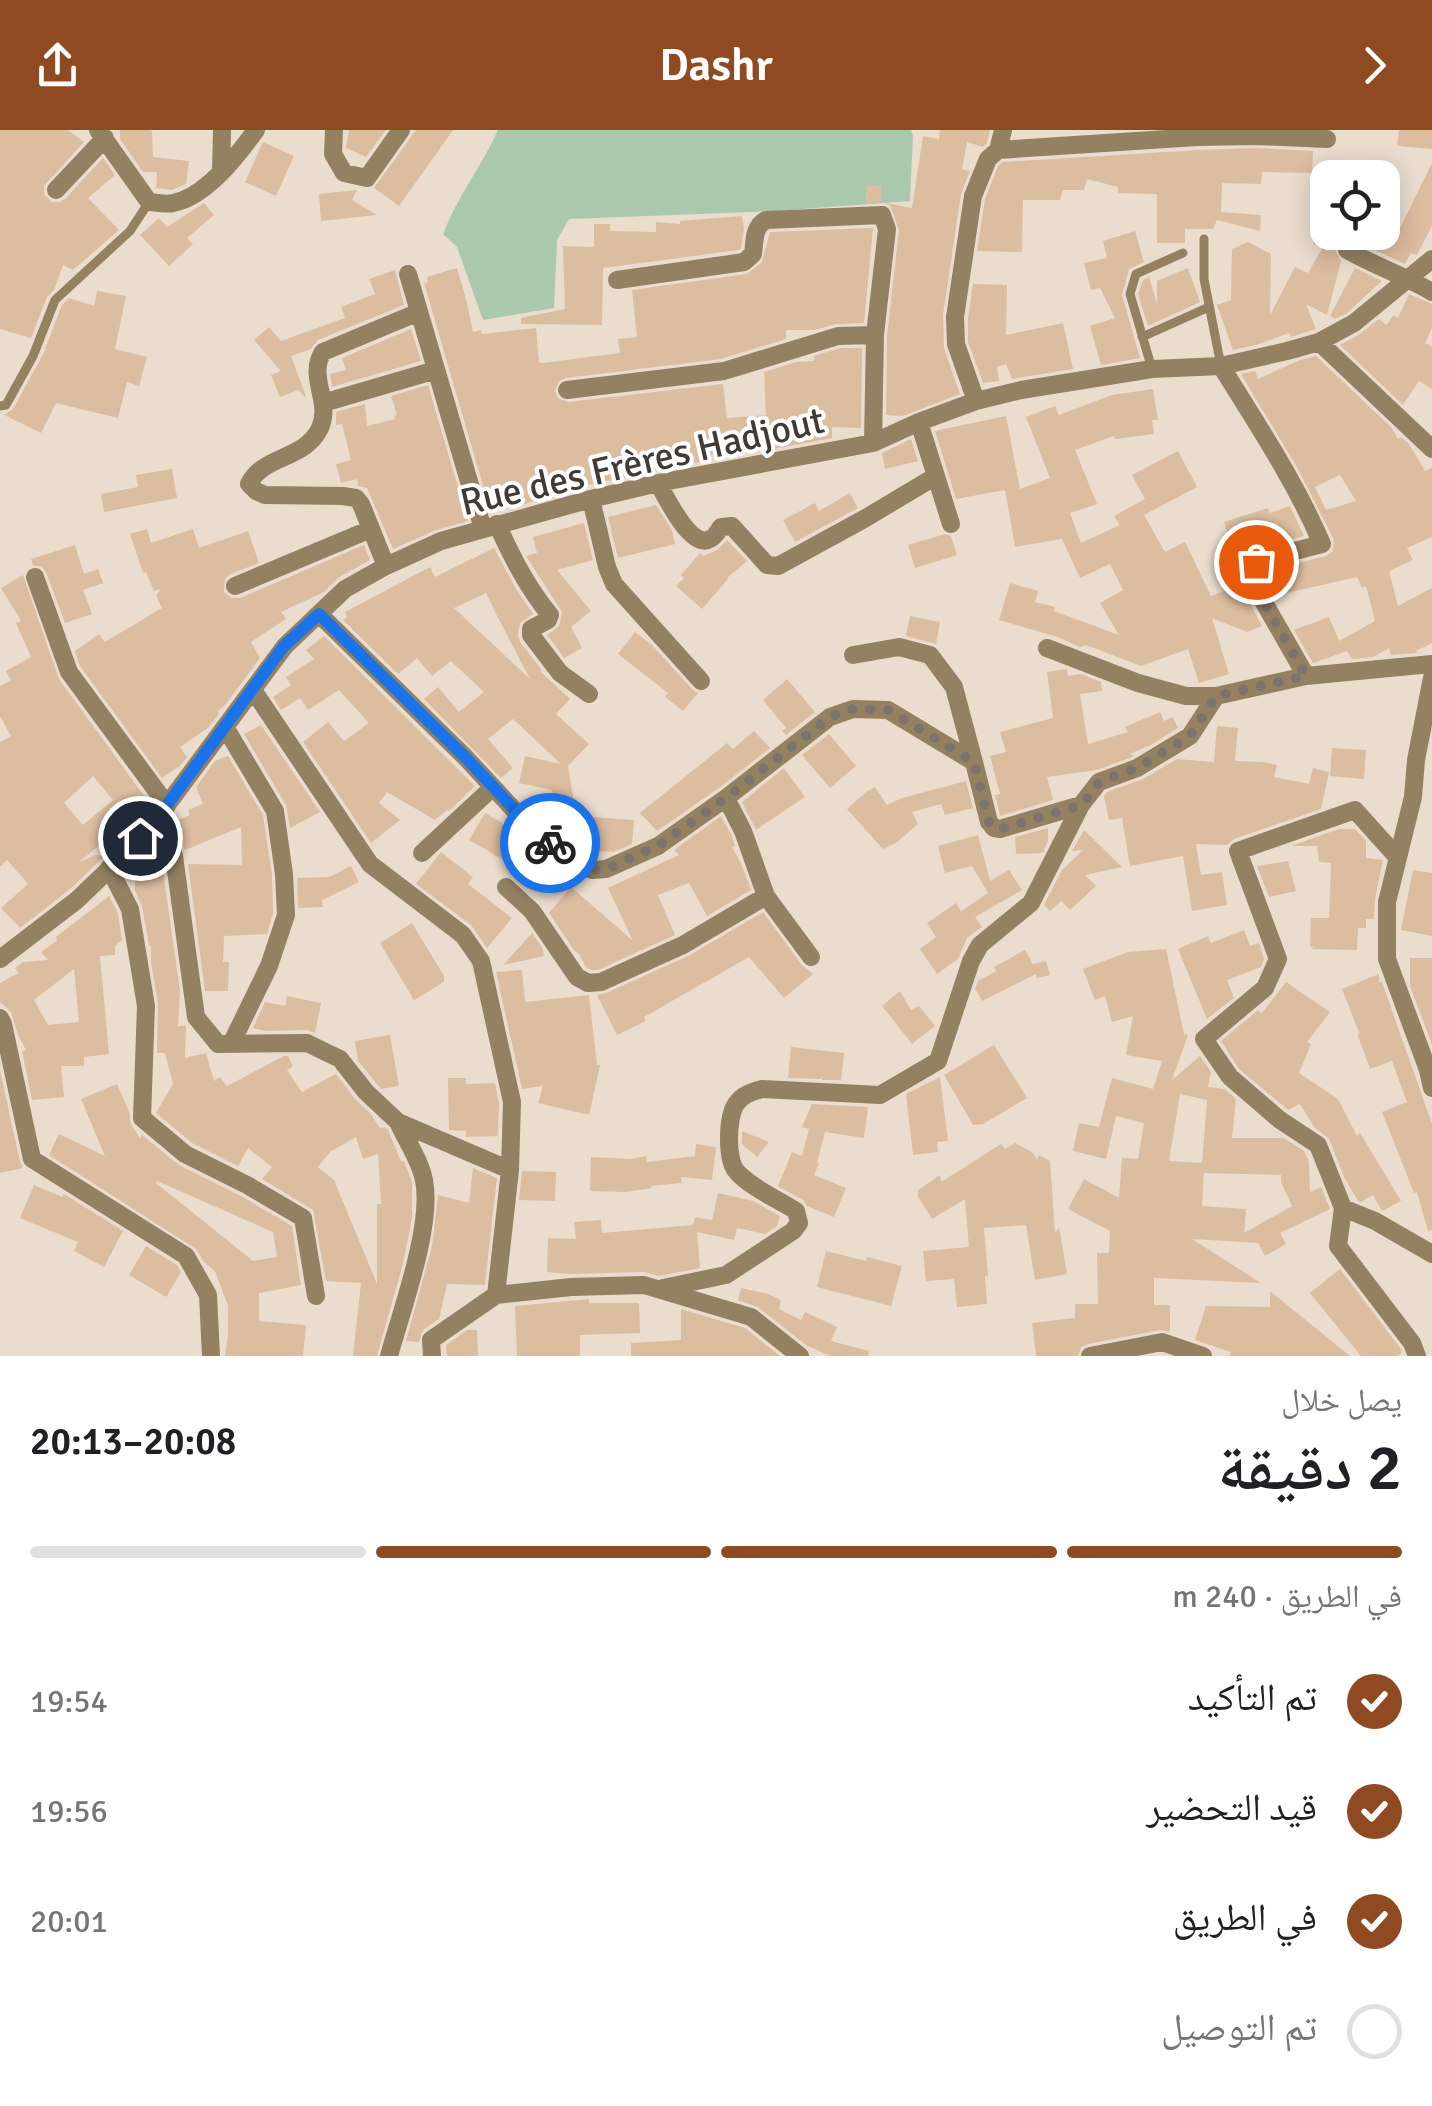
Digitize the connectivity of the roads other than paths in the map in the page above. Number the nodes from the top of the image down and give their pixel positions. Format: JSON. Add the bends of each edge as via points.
{"nodes":[{"id":1,"x":222,"y":130,"type":"edge"},
{"id":2,"x":256,"y":130,"type":"edge"},
{"id":3,"x":334,"y":130,"type":"edge"},
{"id":4,"x":400,"y":130,"type":"edge"},
{"id":5,"x":1003,"y":130,"type":"edge"},
{"id":6,"x":101,"y":134,"type":"edge"},
{"id":7,"x":1327,"y":139,"type":"dead end"},
{"id":8,"x":998,"y":150,"type":"junction"},
{"id":9,"x":222,"y":172,"type":"junction"},
{"id":10,"x":56,"y":190,"type":"dead end"},
{"id":11,"x":148,"y":202,"type":"junction"},
{"id":12,"x":1204,"y":238,"type":"dead end"},
{"id":13,"x":1347,"y":250,"type":"edge"},
{"id":14,"x":1182,"y":253,"type":"dead end"},
{"id":15,"x":1432,"y":260,"type":"edge"},
{"id":16,"x":408,"y":274,"type":"dead end"},
{"id":17,"x":1408,"y":278,"type":"junction"},
{"id":18,"x":618,"y":280,"type":"dead end"},
{"id":19,"x":1432,"y":292,"type":"edge"},
{"id":20,"x":1209,"y":307,"type":"junction"},
{"id":21,"x":419,"y":312,"type":"junction"},
{"id":22,"x":876,"y":335,"type":"junction"},
{"id":23,"x":1142,"y":337,"type":"junction"},
{"id":24,"x":1319,"y":342,"type":"junction"},
{"id":25,"x":1221,"y":366,"type":"junction"},
{"id":26,"x":1152,"y":368,"type":"junction"},
{"id":27,"x":436,"y":370,"type":"junction"},
{"id":28,"x":567,"y":390,"type":"dead end"},
{"id":29,"x":976,"y":401,"type":"junction"},
{"id":30,"x":322,"y":403,"type":"junction"},
{"id":31,"x":0,"y":406,"type":"edge"},
{"id":32,"x":919,"y":422,"type":"junction"},
{"id":33,"x":873,"y":443,"type":"junction"},
{"id":34,"x":1432,"y":449,"type":"edge"},
{"id":35,"x":936,"y":476,"type":"junction"},
{"id":36,"x":658,"y":484,"type":"junction"},
{"id":37,"x":591,"y":499,"type":"junction"},
{"id":38,"x":951,"y":524,"type":"dead end"},
{"id":39,"x":490,"y":526,"type":"junction"},
{"id":40,"x":371,"y":529,"type":"junction"},
{"id":41,"x":386,"y":566,"type":"junction"},
{"id":42,"x":35,"y":578,"type":"dead end"},
{"id":43,"x":235,"y":586,"type":"dead end"},
{"id":44,"x":319,"y":614,"type":"junction"},
{"id":45,"x":1047,"y":648,"type":"dead end"},
{"id":46,"x":853,"y":655,"type":"dead end"},
{"id":47,"x":1432,"y":664,"type":"edge"},
{"id":48,"x":1306,"y":676,"type":"junction"},
{"id":49,"x":1432,"y":678,"type":"edge"},
{"id":50,"x":700,"y":681,"type":"dead end"},
{"id":51,"x":252,"y":690,"type":"junction"},
{"id":52,"x":589,"y":694,"type":"dead end"},
{"id":53,"x":1216,"y":696,"type":"junction"},
{"id":54,"x":224,"y":727,"type":"junction"},
{"id":55,"x":1416,"y":760,"type":"junction"},
{"id":56,"x":974,"y":762,"type":"junction"},
{"id":57,"x":1432,"y":772,"type":"edge"},
{"id":58,"x":492,"y":788,"type":"junction"},
{"id":59,"x":726,"y":798,"type":"junction"},
{"id":60,"x":1082,"y":805,"type":"junction"},
{"id":61,"x":163,"y":813,"type":"junction"},
{"id":62,"x":422,"y":853,"type":"dead end"},
{"id":63,"x":1398,"y":858,"type":"junction"},
{"id":64,"x":109,"y":868,"type":"junction"},
{"id":65,"x":506,"y":888,"type":"dead end"},
{"id":66,"x":766,"y":896,"type":"junction"},
{"id":67,"x":810,"y":957,"type":"dead end"},
{"id":68,"x":0,"y":959,"type":"edge"},
{"id":69,"x":0,"y":1018,"type":"edge"},
{"id":70,"x":231,"y":1044,"type":"junction"},
{"id":71,"x":1432,"y":1088,"type":"edge"},
{"id":72,"x":398,"y":1122,"type":"junction"},
{"id":73,"x":510,"y":1170,"type":"junction"},
{"id":74,"x":1343,"y":1208,"type":"junction"},
{"id":75,"x":1432,"y":1254,"type":"edge"},
{"id":76,"x":658,"y":1289,"type":"junction"},
{"id":77,"x":496,"y":1295,"type":"junction"},
{"id":78,"x":316,"y":1296,"type":"dead end"},
{"id":79,"x":211,"y":1356,"type":"edge"},
{"id":80,"x":389,"y":1356,"type":"edge"},
{"id":81,"x":432,"y":1356,"type":"edge"},
{"id":82,"x":800,"y":1356,"type":"edge"},
{"id":83,"x":1090,"y":1356,"type":"edge"},
{"id":84,"x":1203,"y":1356,"type":"edge"},
{"id":85,"x":1417,"y":1356,"type":"edge"}],
"edges":[{"from":1,"to":9,"type":"street"},
{"from":2,"to":9,"type":"street"},
{"from":3,"to":4,"type":"street","via":[[333,154],[344,173],[367,178]]},
{"from":5,"to":8,"type":"street"},
{"from":6,"to":10,"type":"street"},
{"from":6,"to":11,"type":"street"},
{"from":7,"to":8,"type":"street","via":[[1198,137]]},
{"from":8,"to":29,"type":"street","via":[[972,196],[955,317],[956,344]]},
{"from":9,"to":11,"type":"street","via":[[173,203]]},
{"from":11,"to":31,"type":"lane","via":[[130,231],[55,300],[33,356]]},
{"from":12,"to":20,"type":"lane"},
{"from":13,"to":17,"type":"street"},
{"from":14,"to":23,"type":"lane","via":[[1136,274],[1130,294]]},
{"from":15,"to":17,"type":"street","name":"Rue des Frères Hadjout"},
{"from":16,"to":21,"type":"street"},
{"from":17,"to":19,"type":"street"},
{"from":17,"to":24,"type":"street","name":"Rue des Frères Hadjout","via":[[1354,323]]},
{"from":18,"to":22,"type":"street","via":[[744,262],[766,220],[882,215],[887,230]]},
{"from":20,"to":23,"type":"lane"},
{"from":20,"to":25,"type":"lane"},
{"from":21,"to":27,"type":"street"},
{"from":21,"to":30,"type":"street","via":[[324,352],[316,370]]},
{"from":22,"to":28,"type":"street","via":[[838,336],[724,371]]},
{"from":22,"to":33,"type":"street"},
{"from":23,"to":26,"type":"lane"},
{"from":24,"to":25,"type":"street","name":"Rue des Frères Hadjout"},
{"from":24,"to":34,"type":"street"},
{"from":25,"to":26,"type":"street","name":"Rue des Frères Hadjout"},
{"from":25,"to":48,"type":"street","via":[[1322,544],[1256,562],[1246,571]]},
{"from":26,"to":29,"type":"street","name":"Rue des Frères Hadjout"},
{"from":27,"to":30,"type":"street"},
{"from":27,"to":39,"type":"street"},
{"from":29,"to":32,"type":"street","name":"Rue des Frères Hadjout"},
{"from":30,"to":40,"type":"street","via":[[322,424],[310,444],[254,473],[249,484],[265,494],[356,498]]},
{"from":32,"to":33,"type":"street","name":"Rue des Frères Hadjout"},
{"from":32,"to":35,"type":"street"},
{"from":33,"to":36,"type":"street","name":"Rue des Frères Hadjout"},
{"from":35,"to":36,"type":"street","via":[[778,566],[767,565],[732,526],[697,540]]},
{"from":35,"to":38,"type":"street"},
{"from":36,"to":37,"type":"street","name":"Rue des Frères Hadjout"},
{"from":37,"to":39,"type":"street","name":"Rue des Frères Hadjout"},
{"from":37,"to":50,"type":"street","via":[[614,584]]},
{"from":39,"to":41,"type":"street","name":"Rue des Frères Hadjout"},
{"from":39,"to":52,"type":"street","via":[[550,615],[531,634],[560,673]]},
{"from":40,"to":41,"type":"street"},
{"from":40,"to":43,"type":"street"},
{"from":41,"to":44,"type":"street","name":"Rue des Frères Hadjout","via":[[345,589]]},
{"from":42,"to":61,"type":"street","via":[[69,672]]},
{"from":44,"to":51,"type":"street","name":"Rue des Frères Hadjout","via":[[284,646]]},
{"from":44,"to":58,"type":"street"},
{"from":45,"to":53,"type":"street","via":[[1138,684]]},
{"from":46,"to":56,"type":"street","via":[[899,646],[930,655],[954,687]]},
{"from":47,"to":48,"type":"street"},
{"from":48,"to":53,"type":"street"},
{"from":49,"to":55,"type":"street"},
{"from":51,"to":54,"type":"street","name":"Rue des Frères Hadjout"},
{"from":51,"to":73,"type":"street","via":[[370,864],[463,935],[480,960],[512,1102]]},
{"from":53,"to":60,"type":"street","via":[[1190,736],[1099,782]]},
{"from":54,"to":61,"type":"street","name":"Rue des Frères Hadjout"},
{"from":54,"to":70,"type":"street","via":[[276,811],[286,916],[270,966]]},
{"from":55,"to":57,"type":"street"},
{"from":55,"to":63,"type":"street"},
{"from":56,"to":59,"type":"street","via":[[888,710],[853,709],[830,717]]},
{"from":56,"to":60,"type":"street","via":[[994,828]]},
{"from":58,"to":59,"type":"street","via":[[573,862],[592,870],[658,846]]},
{"from":58,"to":62,"type":"street"},
{"from":59,"to":66,"type":"street"},
{"from":60,"to":76,"type":"street","via":[[1031,903],[970,962],[938,1061],[880,1096],[762,1089],[738,1101],[731,1113],[734,1170],[796,1211],[799,1223],[726,1275]]},
{"from":61,"to":64,"type":"street","name":"Rue des Frères Hadjout"},
{"from":61,"to":70,"type":"street","via":[[196,1016],[218,1044]]},
{"from":63,"to":71,"type":"street","via":[[1388,902],[1387,959]]},
{"from":63,"to":74,"type":"street","via":[[1355,810],[1238,851],[1278,959],[1265,988],[1204,1039],[1230,1078],[1318,1144]]},
{"from":64,"to":68,"type":"street","name":"Rue des Frères Hadjout"},
{"from":64,"to":78,"type":"street","via":[[130,909],[146,1006],[142,1118],[186,1154],[303,1218]]},
{"from":65,"to":66,"type":"street","via":[[588,983],[683,944]]},
{"from":66,"to":67,"type":"street"},
{"from":69,"to":79,"type":"street","via":[[32,1159],[186,1256],[208,1295]]},
{"from":70,"to":72,"type":"street","via":[[306,1043],[340,1059]]},
{"from":72,"to":73,"type":"street"},
{"from":72,"to":80,"type":"street","via":[[424,1176],[426,1208]]},
{"from":73,"to":77,"type":"street"},
{"from":74,"to":75,"type":"street"},
{"from":74,"to":85,"type":"street","via":[[1338,1246]]},
{"from":76,"to":77,"type":"street","via":[[570,1287]]},
{"from":76,"to":82,"type":"street","via":[[751,1317]]},
{"from":77,"to":81,"type":"street","via":[[432,1340]]},
{"from":83,"to":84,"type":"street","via":[[1162,1342]]}]}
